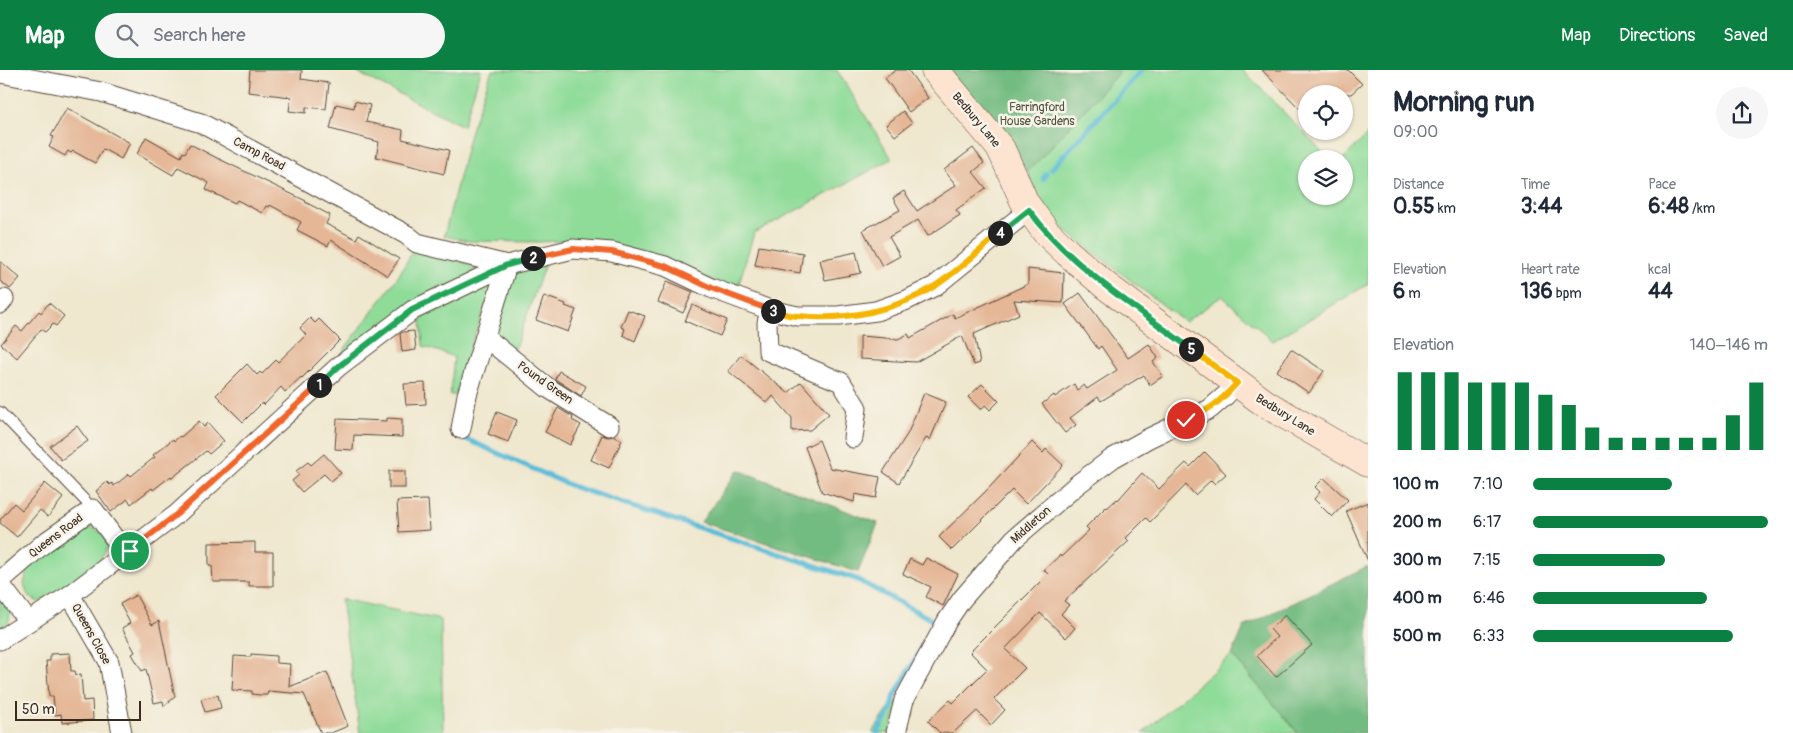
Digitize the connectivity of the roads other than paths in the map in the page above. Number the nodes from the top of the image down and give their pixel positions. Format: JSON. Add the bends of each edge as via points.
{"nodes":[{"id":1,"x":935,"y":70,"type":"edge"},
{"id":2,"x":0,"y":73,"type":"edge"},
{"id":3,"x":1029,"y":210,"type":"junction"},
{"id":4,"x":507,"y":265,"type":"junction"},
{"id":5,"x":770,"y":310,"type":"junction"},
{"id":6,"x":485,"y":337,"type":"junction"},
{"id":7,"x":1237,"y":383,"type":"junction"},
{"id":8,"x":0,"y":412,"type":"edge"},
{"id":9,"x":609,"y":426,"type":"dead end"},
{"id":10,"x":461,"y":429,"type":"dead end"},
{"id":11,"x":852,"y":438,"type":"dead end"},
{"id":12,"x":1361,"y":459,"type":"edge"},
{"id":13,"x":93,"y":509,"type":"junction"},
{"id":14,"x":126,"y":554,"type":"junction"},
{"id":15,"x":0,"y":583,"type":"edge"},
{"id":16,"x":70,"y":594,"type":"junction"},
{"id":17,"x":28,"y":621,"type":"junction"},
{"id":18,"x":0,"y":640,"type":"edge"},
{"id":19,"x":122,"y":733,"type":"edge"},
{"id":20,"x":896,"y":733,"type":"edge"}],
"edges":[{"from":1,"to":3,"type":"street","name":"Bedbury Lane","via":[[1001,149]]},
{"from":2,"to":4,"type":"street","name":"Camp Road","via":[[101,92],[201,122],[417,243]]},
{"from":3,"to":5,"type":"street","via":[[934,286],[906,300],[876,311],[838,316],[798,316]]},
{"from":3,"to":7,"type":"street","name":"Bedbury Lane","via":[[1068,254],[1106,286]]},
{"from":4,"to":5,"type":"street","via":[[573,249],[612,252],[665,266],[711,288]]},
{"from":4,"to":6,"type":"street"},
{"from":4,"to":14,"type":"street","via":[[412,310],[338,367],[177,514]]},
{"from":5,"to":11,"type":"street","via":[[768,351],[841,382],[858,408]]},
{"from":6,"to":9,"type":"street","name":"Pound Green","via":[[548,388]]},
{"from":6,"to":10,"type":"street","via":[[466,394]]},
{"from":7,"to":12,"type":"street","name":"Bedbury Lane","via":[[1285,416]]},
{"from":7,"to":20,"type":"street","name":"Middleton","via":[[1210,409],[1113,458],[1014,539],[962,599],[948,621],[904,700]]},
{"from":8,"to":13,"type":"lane"},
{"from":13,"to":14,"type":"street","name":"Queens Road"},
{"from":13,"to":15,"type":"street","name":"Queens Road","via":[[44,543]]},
{"from":14,"to":16,"type":"street"},
{"from":15,"to":17,"type":"street"},
{"from":16,"to":17,"type":"street"},
{"from":16,"to":19,"type":"street","name":"Queens Close","via":[[109,662]]},
{"from":17,"to":18,"type":"street"}]}
